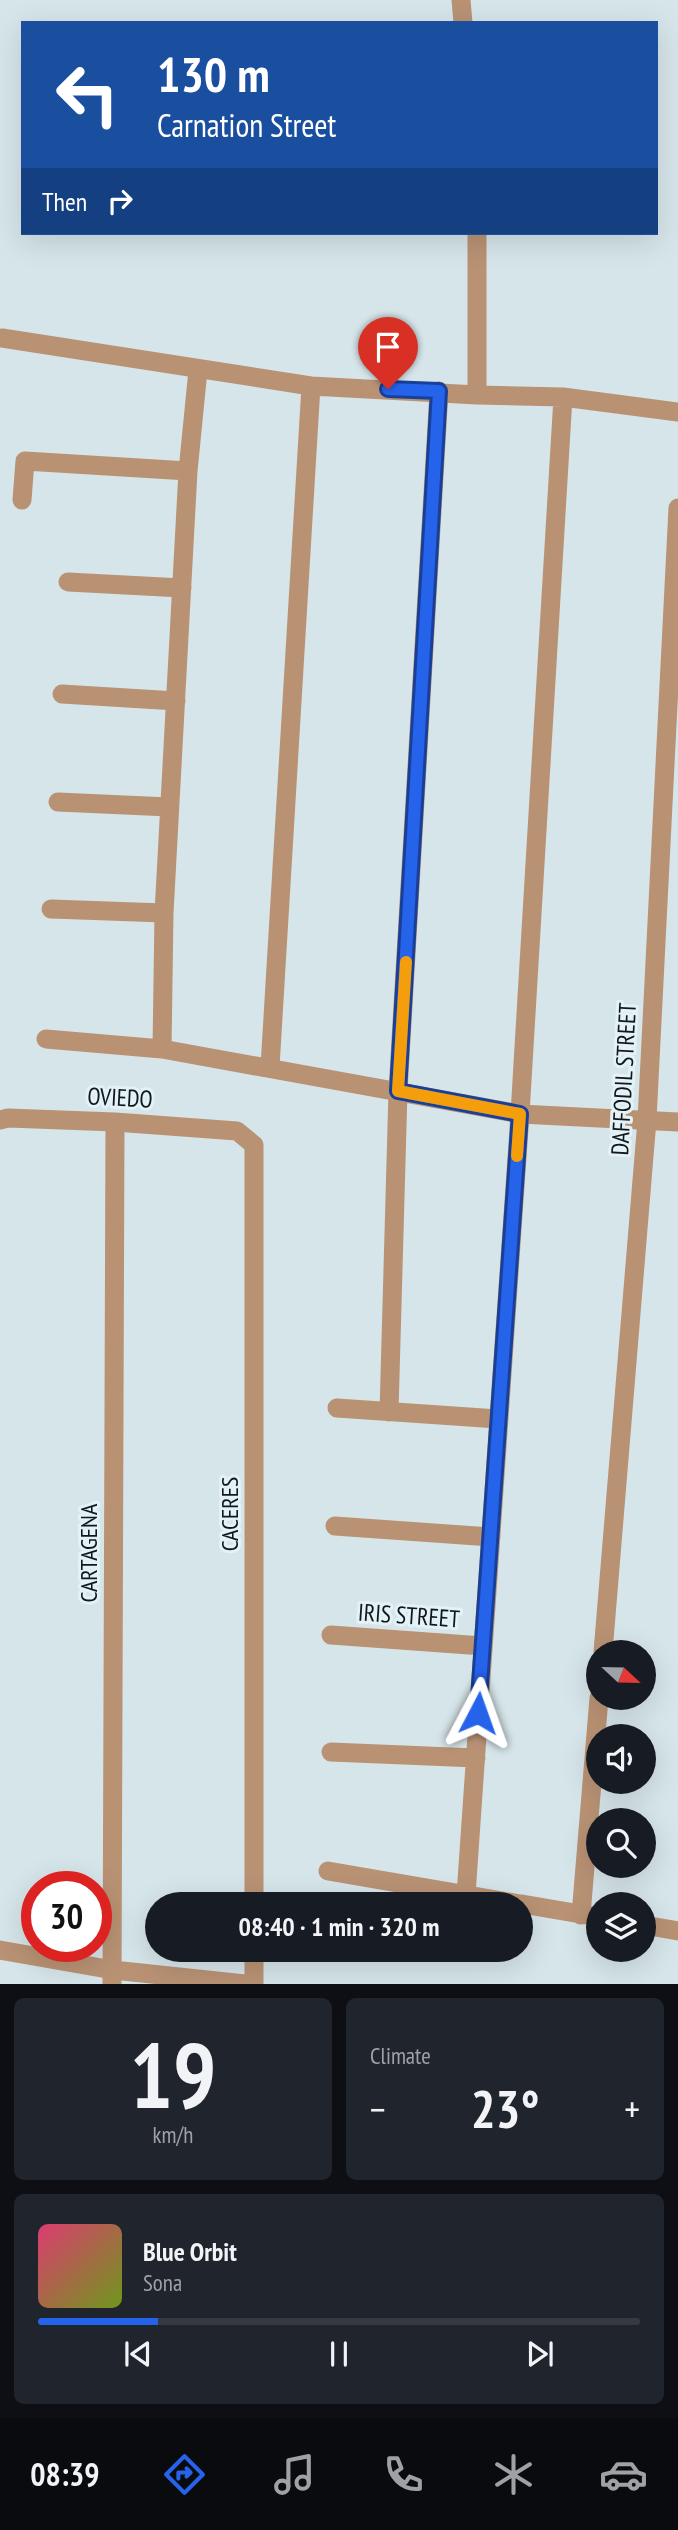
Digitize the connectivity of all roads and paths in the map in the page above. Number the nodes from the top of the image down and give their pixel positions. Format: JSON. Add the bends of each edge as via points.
{"nodes":[{"id":1,"x":461,"y":0,"type":"edge"},
{"id":2,"x":463,"y":21,"type":"edge"},
{"id":3,"x":477,"y":235,"type":"edge"},
{"id":4,"x":2,"y":338,"type":"edge"},
{"id":5,"x":198,"y":370,"type":"junction"},
{"id":6,"x":311,"y":386,"type":"junction"},
{"id":7,"x":439,"y":391,"type":"junction"},
{"id":8,"x":477,"y":395,"type":"junction"},
{"id":9,"x":563,"y":397,"type":"junction"},
{"id":10,"x":678,"y":412,"type":"edge"},
{"id":11,"x":188,"y":471,"type":"junction"},
{"id":12,"x":22,"y":500,"type":"dead end"},
{"id":13,"x":678,"y":508,"type":"edge"},
{"id":14,"x":68,"y":582,"type":"dead end"},
{"id":15,"x":182,"y":588,"type":"junction"},
{"id":16,"x":62,"y":694,"type":"dead end"},
{"id":17,"x":176,"y":701,"type":"junction"},
{"id":18,"x":58,"y":802,"type":"dead end"},
{"id":19,"x":169,"y":807,"type":"junction"},
{"id":20,"x":51,"y":909,"type":"dead end"},
{"id":21,"x":164,"y":913,"type":"junction"},
{"id":22,"x":46,"y":1038,"type":"dead end"},
{"id":23,"x":162,"y":1049,"type":"junction"},
{"id":24,"x":270,"y":1067,"type":"junction"},
{"id":25,"x":398,"y":1091,"type":"junction"},
{"id":26,"x":520,"y":1114,"type":"junction"},
{"id":27,"x":0,"y":1120,"type":"edge"},
{"id":28,"x":647,"y":1120,"type":"junction"},
{"id":29,"x":115,"y":1122,"type":"junction"},
{"id":30,"x":678,"y":1122,"type":"edge"},
{"id":31,"x":237,"y":1131,"type":"joint"},
{"id":32,"x":337,"y":1408,"type":"dead end"},
{"id":33,"x":389,"y":1412,"type":"junction"},
{"id":34,"x":498,"y":1419,"type":"junction"},
{"id":35,"x":335,"y":1526,"type":"dead end"},
{"id":36,"x":491,"y":1537,"type":"junction"},
{"id":37,"x":331,"y":1635,"type":"dead end"},
{"id":38,"x":604,"y":1640,"type":"edge"},
{"id":39,"x":483,"y":1646,"type":"junction"},
{"id":40,"x":599,"y":1710,"type":"edge"},
{"id":41,"x":331,"y":1752,"type":"dead end"},
{"id":42,"x":476,"y":1758,"type":"junction"},
{"id":43,"x":328,"y":1871,"type":"dead end"},
{"id":44,"x":254,"y":1892,"type":"edge"},
{"id":45,"x":449,"y":1892,"type":"edge"},
{"id":46,"x":466,"y":1892,"type":"edge"},
{"id":47,"x":591,"y":1892,"type":"edge"},
{"id":48,"x":533,"y":1906,"type":"edge"},
{"id":49,"x":586,"y":1915,"type":"edge"},
{"id":50,"x":656,"y":1927,"type":"edge"},
{"id":51,"x":678,"y":1931,"type":"edge"},
{"id":52,"x":0,"y":1950,"type":"edge"},
{"id":53,"x":254,"y":1962,"type":"edge"},
{"id":54,"x":112,"y":1977,"type":"edge"},
{"id":55,"x":245,"y":1984,"type":"edge"},
{"id":56,"x":254,"y":1984,"type":"edge"}],
"edges":[{"from":1,"to":2,"type":"street"},
{"from":3,"to":8,"type":"street"},
{"from":4,"to":5,"type":"street"},
{"from":5,"to":6,"type":"street"},
{"from":5,"to":11,"type":"street"},
{"from":6,"to":7,"type":"street"},
{"from":6,"to":24,"type":"street"},
{"from":7,"to":8,"type":"street"},
{"from":7,"to":25,"type":"street"},
{"from":8,"to":9,"type":"street"},
{"from":9,"to":10,"type":"street"},
{"from":9,"to":26,"type":"street"},
{"from":11,"to":12,"type":"street","via":[[25,461]]},
{"from":11,"to":15,"type":"street"},
{"from":13,"to":28,"type":"street","name":"DAFFODIL STREET"},
{"from":14,"to":15,"type":"street"},
{"from":15,"to":17,"type":"street"},
{"from":16,"to":17,"type":"street"},
{"from":17,"to":19,"type":"street"},
{"from":18,"to":19,"type":"street"},
{"from":19,"to":21,"type":"street"},
{"from":20,"to":21,"type":"street"},
{"from":21,"to":23,"type":"street"},
{"from":22,"to":23,"type":"street"},
{"from":23,"to":24,"type":"street"},
{"from":24,"to":25,"type":"street"},
{"from":25,"to":26,"type":"street"},
{"from":25,"to":33,"type":"street"},
{"from":26,"to":28,"type":"street"},
{"from":26,"to":34,"type":"street"},
{"from":27,"to":29,"type":"street","name":"OVIEDO"},
{"from":28,"to":30,"type":"street"},
{"from":28,"to":38,"type":"street","name":"DAFFODIL STREET"},
{"from":29,"to":31,"type":"street","name":"OVIEDO"},
{"from":29,"to":54,"type":"street","name":"CARTAGENA"},
{"from":31,"to":44,"type":"street","name":"CACERES","via":[[254,1145]]},
{"from":32,"to":33,"type":"street"},
{"from":33,"to":34,"type":"street"},
{"from":34,"to":36,"type":"street"},
{"from":35,"to":36,"type":"street"},
{"from":36,"to":39,"type":"street"},
{"from":37,"to":39,"type":"street","name":"IRIS STREET"},
{"from":39,"to":42,"type":"street"},
{"from":40,"to":47,"type":"street"},
{"from":41,"to":42,"type":"street"},
{"from":42,"to":46,"type":"street"},
{"from":43,"to":45,"type":"street"},
{"from":48,"to":49,"type":"street"},
{"from":50,"to":51,"type":"street"},
{"from":52,"to":54,"type":"street"},
{"from":53,"to":56,"type":"street"},
{"from":54,"to":55,"type":"street"}]}
